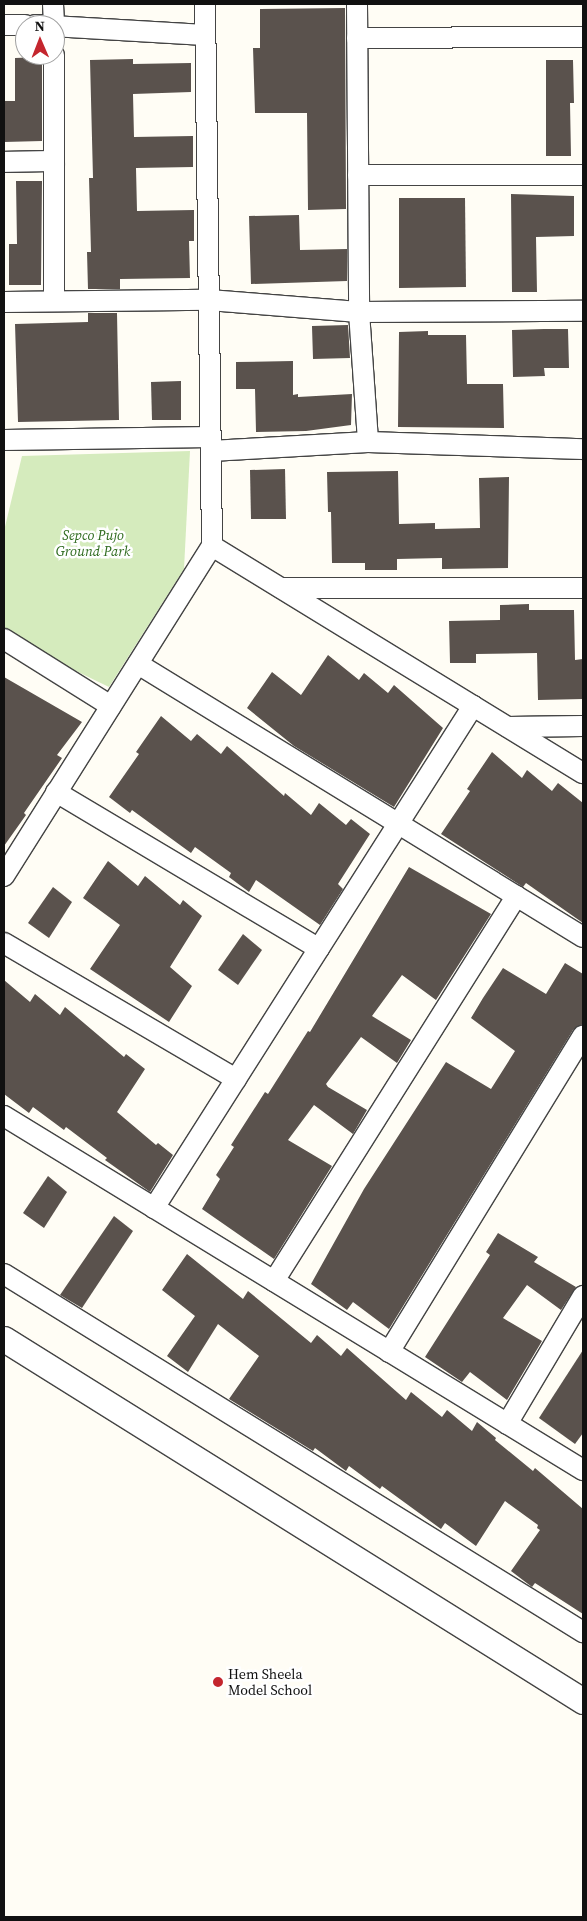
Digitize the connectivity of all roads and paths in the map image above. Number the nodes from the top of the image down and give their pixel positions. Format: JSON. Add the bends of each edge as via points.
{"nodes":[{"id":1,"x":205,"y":4,"type":"edge"},
{"id":2,"x":357,"y":4,"type":"edge"},
{"id":3,"x":65,"y":26,"type":"edge"},
{"id":4,"x":205,"y":35,"type":"junction"},
{"id":5,"x":583,"y":37,"type":"edge"},
{"id":6,"x":357,"y":38,"type":"junction"},
{"id":7,"x":54,"y":65,"type":"edge"},
{"id":8,"x":54,"y":161,"type":"junction"},
{"id":9,"x":4,"y":162,"type":"edge"},
{"id":10,"x":358,"y":175,"type":"junction"},
{"id":11,"x":583,"y":175,"type":"edge"},
{"id":12,"x":209,"y":300,"type":"junction"},
{"id":13,"x":54,"y":301,"type":"junction"},
{"id":14,"x":4,"y":302,"type":"edge"},
{"id":15,"x":583,"y":311,"type":"edge"},
{"id":16,"x":359,"y":312,"type":"junction"},
{"id":17,"x":4,"y":440,"type":"edge"},
{"id":18,"x":368,"y":442,"type":"junction"},
{"id":19,"x":211,"y":444,"type":"junction"},
{"id":20,"x":583,"y":449,"type":"edge"},
{"id":21,"x":212,"y":546,"type":"junction"},
{"id":22,"x":280,"y":588,"type":"junction"},
{"id":23,"x":583,"y":588,"type":"edge"},
{"id":24,"x":4,"y":639,"type":"edge"},
{"id":25,"x":138,"y":664,"type":"junction"},
{"id":26,"x":111,"y":706,"type":"junction"},
{"id":27,"x":473,"y":706,"type":"junction"},
{"id":28,"x":583,"y":726,"type":"edge"},
{"id":29,"x":507,"y":727,"type":"junction"},
{"id":30,"x":583,"y":773,"type":"edge"},
{"id":31,"x":56,"y":792,"type":"junction"},
{"id":32,"x":398,"y":824,"type":"junction"},
{"id":33,"x":4,"y":876,"type":"edge"},
{"id":34,"x":516,"y":896,"type":"junction"},
{"id":35,"x":583,"y":937,"type":"edge"},
{"id":36,"x":4,"y":942,"type":"edge"},
{"id":37,"x":319,"y":949,"type":"junction"},
{"id":38,"x":583,"y":1036,"type":"edge"},
{"id":39,"x":236,"y":1079,"type":"junction"},
{"id":40,"x":4,"y":1116,"type":"edge"},
{"id":41,"x":154,"y":1208,"type":"junction"},
{"id":42,"x":4,"y":1274,"type":"edge"},
{"id":43,"x":274,"y":1282,"type":"junction"},
{"id":44,"x":583,"y":1296,"type":"edge"},
{"id":45,"x":4,"y":1322,"type":"edge"},
{"id":46,"x":4,"y":1339,"type":"edge"},
{"id":47,"x":388,"y":1352,"type":"junction"},
{"id":48,"x":507,"y":1424,"type":"junction"},
{"id":49,"x":583,"y":1470,"type":"edge"},
{"id":50,"x":583,"y":1632,"type":"edge"},
{"id":51,"x":583,"y":1681,"type":"edge"},
{"id":52,"x":583,"y":1701,"type":"edge"}],
"edges":[{"from":1,"to":4,"type":"street"},
{"from":2,"to":6,"type":"street"},
{"from":3,"to":4,"type":"street"},
{"from":4,"to":12,"type":"street"},
{"from":5,"to":6,"type":"street"},
{"from":6,"to":10,"type":"street"},
{"from":7,"to":8,"type":"street"},
{"from":8,"to":9,"type":"street"},
{"from":8,"to":13,"type":"street"},
{"from":10,"to":11,"type":"street"},
{"from":10,"to":16,"type":"street"},
{"from":12,"to":13,"type":"street"},
{"from":12,"to":16,"type":"street"},
{"from":12,"to":19,"type":"street"},
{"from":13,"to":14,"type":"street"},
{"from":15,"to":16,"type":"street"},
{"from":16,"to":18,"type":"street"},
{"from":17,"to":19,"type":"street"},
{"from":18,"to":19,"type":"street"},
{"from":18,"to":20,"type":"street"},
{"from":19,"to":21,"type":"street"},
{"from":21,"to":22,"type":"street"},
{"from":21,"to":25,"type":"street"},
{"from":22,"to":23,"type":"street"},
{"from":22,"to":27,"type":"street"},
{"from":24,"to":26,"type":"street"},
{"from":25,"to":26,"type":"street"},
{"from":25,"to":32,"type":"street"},
{"from":26,"to":31,"type":"street"},
{"from":27,"to":29,"type":"street"},
{"from":27,"to":32,"type":"street"},
{"from":28,"to":29,"type":"street"},
{"from":29,"to":30,"type":"street"},
{"from":31,"to":33,"type":"street"},
{"from":31,"to":37,"type":"street"},
{"from":32,"to":34,"type":"street"},
{"from":32,"to":37,"type":"street"},
{"from":34,"to":35,"type":"street"},
{"from":34,"to":43,"type":"street"},
{"from":36,"to":39,"type":"street"},
{"from":37,"to":39,"type":"street"},
{"from":38,"to":47,"type":"street"},
{"from":39,"to":41,"type":"street"},
{"from":40,"to":41,"type":"street"},
{"from":41,"to":43,"type":"street"},
{"from":42,"to":50,"type":"street"},
{"from":43,"to":47,"type":"street"},
{"from":44,"to":48,"type":"street"},
{"from":45,"to":51,"type":"street"},
{"from":46,"to":52,"type":"street"},
{"from":47,"to":48,"type":"street"},
{"from":48,"to":49,"type":"street"}]}
